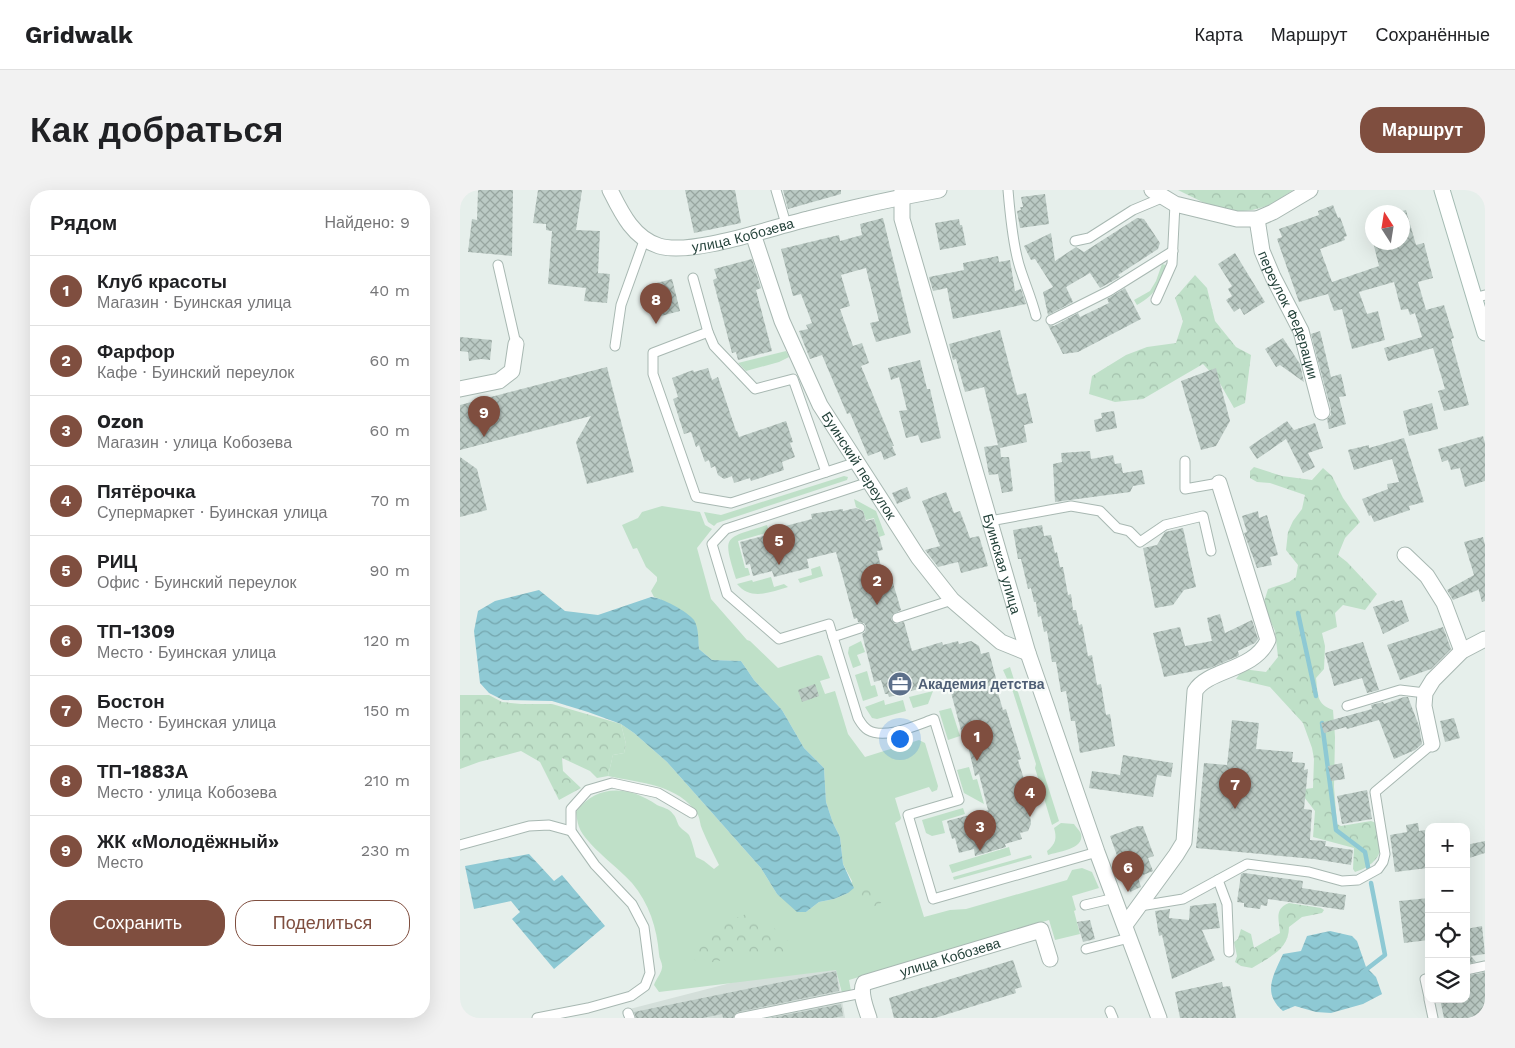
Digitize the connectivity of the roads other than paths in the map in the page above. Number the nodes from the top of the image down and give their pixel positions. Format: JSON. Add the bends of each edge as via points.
{"nodes":[{"id":1,"x":610,"y":190,"type":"edge"},
{"id":2,"x":776,"y":190,"type":"edge"},
{"id":3,"x":939,"y":190,"type":"edge"},
{"id":4,"x":1008,"y":190,"type":"edge"},
{"id":5,"x":1310,"y":190,"type":"edge"},
{"id":6,"x":1442,"y":190,"type":"edge"},
{"id":7,"x":902,"y":193,"type":"edge"},
{"id":8,"x":1164,"y":197,"type":"edge"},
{"id":9,"x":1257,"y":219,"type":"junction"},
{"id":10,"x":786,"y":224,"type":"junction"},
{"id":11,"x":753,"y":234,"type":"junction"},
{"id":12,"x":645,"y":238,"type":"junction"},
{"id":13,"x":1075,"y":241,"type":"dead end"},
{"id":14,"x":1173,"y":251,"type":"junction"},
{"id":15,"x":498,"y":265,"type":"dead end"},
{"id":16,"x":693,"y":278,"type":"dead end"},
{"id":17,"x":1480,"y":296,"type":"edge"},
{"id":18,"x":1156,"y":300,"type":"dead end"},
{"id":19,"x":1036,"y":316,"type":"dead end"},
{"id":20,"x":1051,"y":320,"type":"dead end"},
{"id":21,"x":708,"y":332,"type":"junction"},
{"id":22,"x":1485,"y":333,"type":"edge"},
{"id":23,"x":516,"y":344,"type":"joint"},
{"id":24,"x":615,"y":346,"type":"dead end"},
{"id":25,"x":460,"y":389,"type":"edge"},
{"id":26,"x":1322,"y":412,"type":"dead end"},
{"id":27,"x":1185,"y":461,"type":"dead end"},
{"id":28,"x":857,"y":462,"type":"junction"},
{"id":29,"x":826,"y":472,"type":"junction"},
{"id":30,"x":869,"y":482,"type":"junction"},
{"id":31,"x":1219,"y":483,"type":"joint"},
{"id":32,"x":990,"y":521,"type":"junction"},
{"id":33,"x":1211,"y":551,"type":"dead end"},
{"id":34,"x":1405,"y":555,"type":"dead end"},
{"id":35,"x":952,"y":600,"type":"junction"},
{"id":36,"x":897,"y":618,"type":"dead end"},
{"id":37,"x":860,"y":628,"type":"dead end"},
{"id":38,"x":833,"y":637,"type":"junction"},
{"id":39,"x":1485,"y":639,"type":"edge"},
{"id":40,"x":1462,"y":651,"type":"junction"},
{"id":41,"x":1028,"y":653,"type":"junction"},
{"id":42,"x":1426,"y":693,"type":"junction"},
{"id":43,"x":1346,"y":706,"type":"dead end"},
{"id":44,"x":1432,"y":744,"type":"joint"},
{"id":45,"x":692,"y":813,"type":"dead end"},
{"id":46,"x":571,"y":831,"type":"junction"},
{"id":47,"x":460,"y":845,"type":"edge"},
{"id":48,"x":1097,"y":852,"type":"junction"},
{"id":49,"x":1218,"y":880,"type":"junction"},
{"id":50,"x":1115,"y":898,"type":"junction"},
{"id":51,"x":1084,"y":905,"type":"dead end"},
{"id":52,"x":1138,"y":906,"type":"junction"},
{"id":53,"x":1127,"y":931,"type":"junction"},
{"id":54,"x":1086,"y":948,"type":"dead end"},
{"id":55,"x":1229,"y":952,"type":"dead end"},
{"id":56,"x":1050,"y":960,"type":"dead end"},
{"id":57,"x":1485,"y":966,"type":"edge"},
{"id":58,"x":1470,"y":969,"type":"edge"},
{"id":59,"x":862,"y":993,"type":"junction"},
{"id":60,"x":1430,"y":1003,"type":"edge"},
{"id":61,"x":537,"y":1018,"type":"edge"},
{"id":62,"x":739,"y":1018,"type":"edge"},
{"id":63,"x":869,"y":1018,"type":"edge"},
{"id":64,"x":1159,"y":1018,"type":"edge"},
{"id":65,"x":1434,"y":1018,"type":"edge"}],
"edges":[{"from":1,"to":12,"type":"street","name":"улица Кобозева","via":[[634,231]]},
{"from":2,"to":10,"type":"lane"},
{"from":3,"to":7,"type":"street"},
{"from":4,"to":19,"type":"lane","via":[[1020,271]]},
{"from":5,"to":9,"type":"street"},
{"from":6,"to":17,"type":"street"},
{"from":7,"to":10,"type":"street","name":"улица Кобозева"},
{"from":7,"to":32,"type":"street","name":"Буинская улица","via":[[902,219]]},
{"from":8,"to":9,"type":"street","via":[[1237,219]]},
{"from":8,"to":13,"type":"lane","via":[[1133,210],[1089,238]]},
{"from":8,"to":14,"type":"lane"},
{"from":9,"to":26,"type":"street","name":"переулок Федерации","via":[[1262,251],[1301,331]]},
{"from":10,"to":11,"type":"street","name":"улица Кобозева"},
{"from":11,"to":12,"type":"street","name":"улица Кобозева","via":[[684,248],[658,246]]},
{"from":11,"to":28,"type":"street","name":"Буинский переулок","via":[[782,320],[820,405]]},
{"from":12,"to":24,"type":"lane","via":[[621,305]]},
{"from":14,"to":18,"type":"lane","via":[[1172,264]]},
{"from":14,"to":20,"type":"lane"},
{"from":15,"to":23,"type":"lane"},
{"from":16,"to":21,"type":"lane"},
{"from":17,"to":22,"type":"street"},
{"from":21,"to":29,"type":"lane","via":[[714,346],[754,389],[793,379]]},
{"from":21,"to":29,"type":"lane","via":[[653,353],[653,374],[696,497],[731,503]]},
{"from":23,"to":25,"type":"street","via":[[512,371],[499,381]]},
{"from":27,"to":31,"type":"lane","via":[[1185,489]]},
{"from":28,"to":29,"type":"lane"},
{"from":28,"to":30,"type":"street","name":"Буинский переулок"},
{"from":30,"to":35,"type":"street","name":"Буинский переулок","via":[[918,557]]},
{"from":30,"to":38,"type":"lane","via":[[726,529],[712,544],[727,594],[779,639],[829,624]]},
{"from":31,"to":52,"type":"street","via":[[1268,640],[1263,650],[1245,663],[1200,683],[1195,691],[1184,842]]},
{"from":32,"to":33,"type":"lane","via":[[1071,506],[1100,511],[1117,528],[1129,531],[1140,542],[1165,525],[1203,516]]},
{"from":32,"to":41,"type":"street","name":"Буинская улица"},
{"from":34,"to":40,"type":"street","via":[[1427,576],[1444,603]]},
{"from":35,"to":36,"type":"lane"},
{"from":35,"to":41,"type":"street","name":"Буинский переулок","via":[[1001,642]]},
{"from":37,"to":38,"type":"lane"},
{"from":38,"to":48,"type":"lane","via":[[858,718],[864,727],[881,734],[934,719],[959,800],[908,815],[934,899]]},
{"from":39,"to":40,"type":"street"},
{"from":40,"to":42,"type":"street","via":[[1433,680]]},
{"from":41,"to":48,"type":"street","name":"Буинская улица"},
{"from":42,"to":43,"type":"lane","via":[[1400,690]]},
{"from":42,"to":44,"type":"street","via":[[1424,706]]},
{"from":44,"to":49,"type":"lane","via":[[1375,792],[1385,854],[1384,862],[1367,876],[1342,881],[1309,872],[1247,864]]},
{"from":45,"to":46,"type":"lane","via":[[658,793],[612,783],[588,790],[571,809]]},
{"from":46,"to":47,"type":"lane","via":[[549,825],[529,826]]},
{"from":46,"to":61,"type":"lane","via":[[595,865],[632,904],[644,927],[650,973],[644,986],[631,996]]},
{"from":48,"to":50,"type":"street","name":"Буинская улица"},
{"from":49,"to":52,"type":"lane","via":[[1183,899]]},
{"from":49,"to":55,"type":"lane","via":[[1227,904]]},
{"from":50,"to":51,"type":"lane"},
{"from":50,"to":53,"type":"street","name":"Буинская улица"},
{"from":52,"to":53,"type":"street"},
{"from":53,"to":54,"type":"lane"},
{"from":53,"to":64,"type":"street","name":"Буинская улица"},
{"from":56,"to":59,"type":"street","name":"улица Кобозева","via":[[1041,930],[864,984]]},
{"from":57,"to":58,"type":"lane"},
{"from":59,"to":62,"type":"lane"},
{"from":59,"to":63,"type":"street"},
{"from":60,"to":65,"type":"lane"}]}
